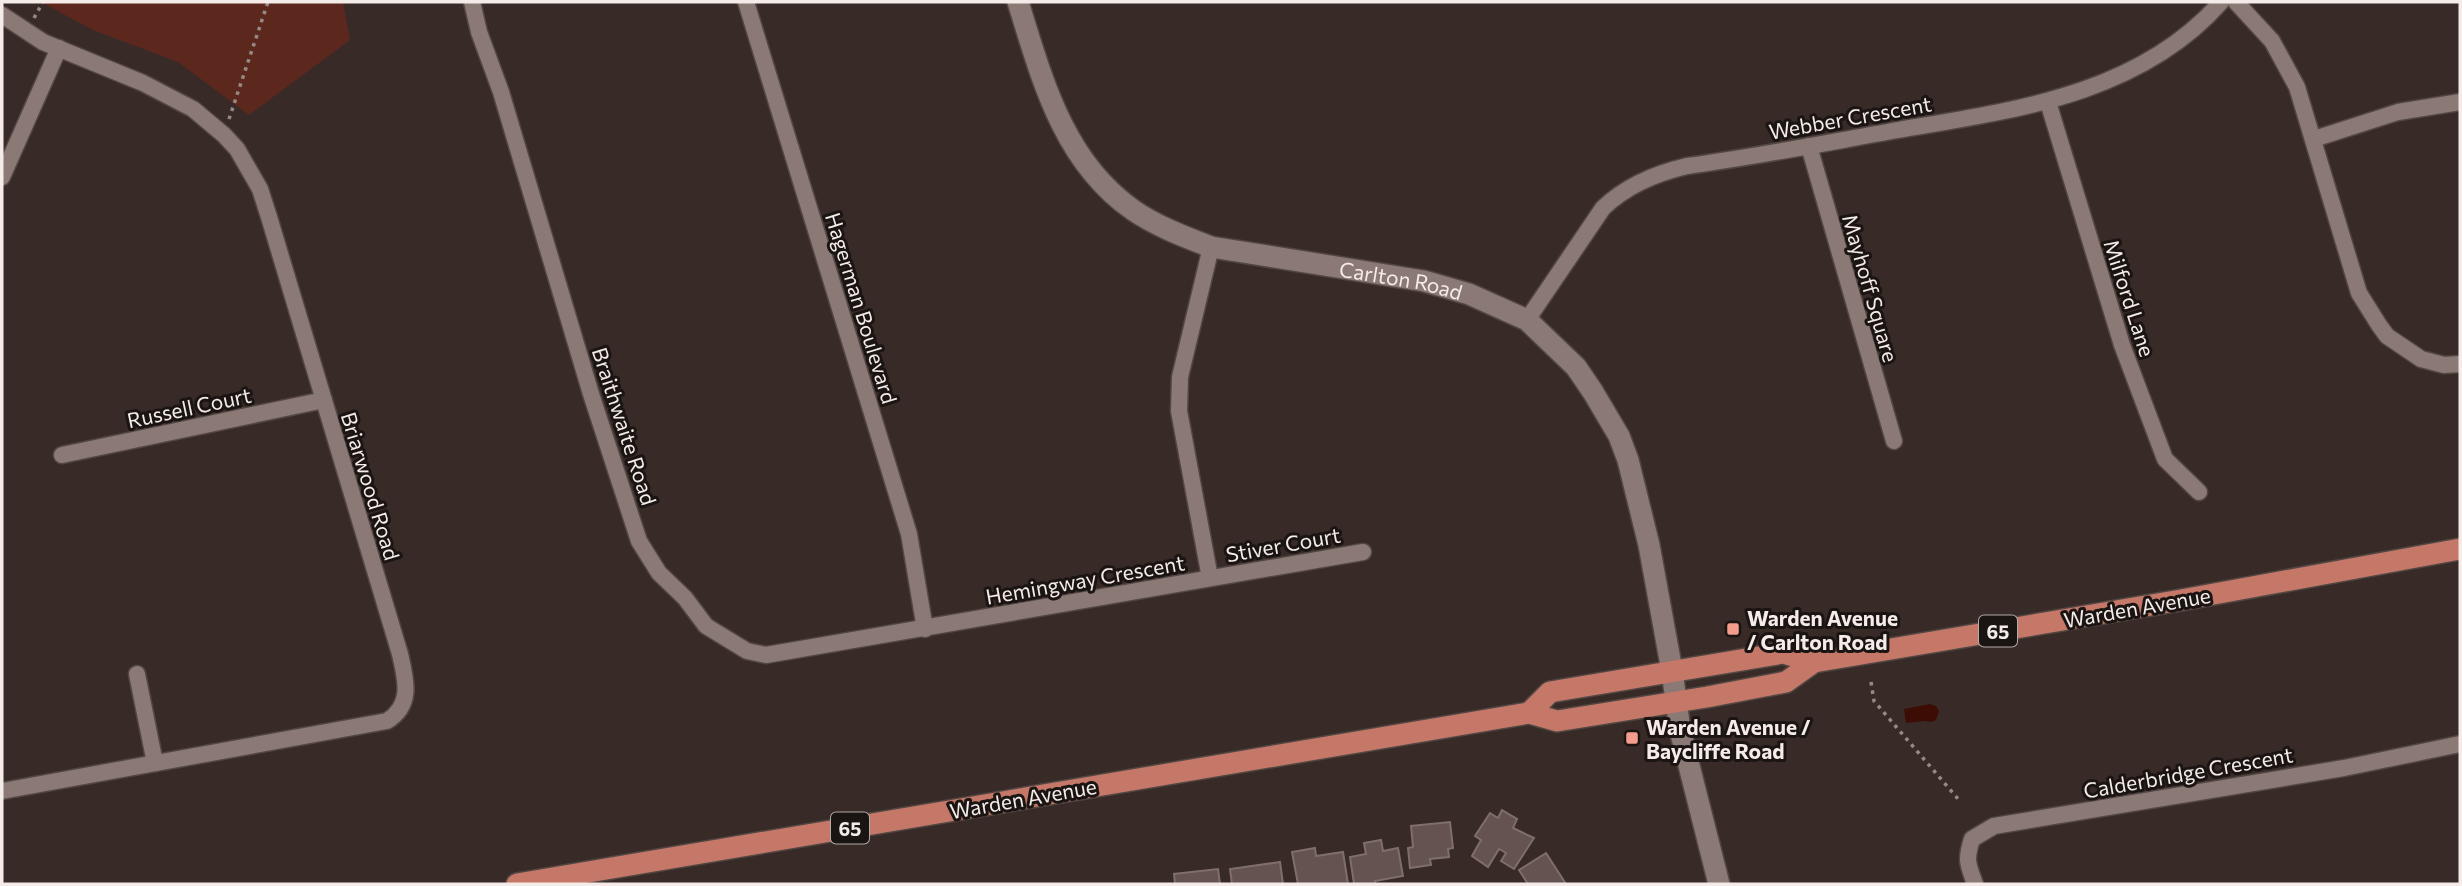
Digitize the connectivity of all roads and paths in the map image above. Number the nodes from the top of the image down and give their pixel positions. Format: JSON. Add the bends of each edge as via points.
{"nodes":[{"id":1,"x":268,"y":2,"type":"edge"},
{"id":2,"x":472,"y":2,"type":"edge"},
{"id":3,"x":746,"y":2,"type":"edge"},
{"id":4,"x":1018,"y":2,"type":"edge"},
{"id":5,"x":2221,"y":2,"type":"edge"},
{"id":6,"x":2236,"y":2,"type":"edge"},
{"id":7,"x":2,"y":15,"type":"edge"},
{"id":8,"x":59,"y":48,"type":"junction"},
{"id":9,"x":2048,"y":102,"type":"junction"},
{"id":10,"x":2460,"y":102,"type":"edge"},
{"id":11,"x":224,"y":135,"type":"junction"},
{"id":12,"x":2314,"y":138,"type":"junction"},
{"id":13,"x":1809,"y":146,"type":"junction"},
{"id":14,"x":2,"y":177,"type":"edge"},
{"id":15,"x":1211,"y":247,"type":"junction"},
{"id":16,"x":1527,"y":320,"type":"junction"},
{"id":17,"x":2460,"y":364,"type":"edge"},
{"id":18,"x":324,"y":400,"type":"junction"},
{"id":19,"x":1894,"y":441,"type":"dead end"},
{"id":20,"x":62,"y":455,"type":"dead end"},
{"id":21,"x":2199,"y":492,"type":"dead end"},
{"id":22,"x":2460,"y":549,"type":"edge"},
{"id":23,"x":1363,"y":552,"type":"dead end"},
{"id":24,"x":1210,"y":578,"type":"junction"},
{"id":25,"x":925,"y":629,"type":"junction"},
{"id":26,"x":1814,"y":662,"type":"junction"},
{"id":27,"x":1672,"y":671,"type":"junction"},
{"id":28,"x":137,"y":674,"type":"dead end"},
{"id":29,"x":1871,"y":682,"type":"dead end"},
{"id":30,"x":1676,"y":701,"type":"junction"},
{"id":31,"x":1529,"y":713,"type":"junction"},
{"id":32,"x":2460,"y":744,"type":"edge"},
{"id":33,"x":155,"y":763,"type":"junction"},
{"id":34,"x":2,"y":791,"type":"edge"},
{"id":35,"x":1959,"y":800,"type":"dead end"},
{"id":36,"x":517,"y":884,"type":"edge"},
{"id":37,"x":1718,"y":884,"type":"edge"},
{"id":38,"x":1975,"y":884,"type":"edge"}],
"edges":[{"from":1,"to":11,"type":"path"},
{"from":2,"to":25,"type":"street","name":"Braithwaite Road","via":[[591,394],[649,560],[706,626],[747,652],[766,655]]},
{"from":3,"to":25,"type":"street","name":"Hagerman Boulevard","via":[[906,522]]},
{"from":4,"to":15,"type":"main road","name":"Carlton Road","via":[[1051,102],[1079,156],[1135,212]]},
{"from":5,"to":9,"type":"street","name":"Webber Crescent","via":[[2203,22],[2163,51],[2110,80]]},
{"from":6,"to":12,"type":"street","via":[[2272,41],[2297,87]]},
{"from":7,"to":8,"type":"street","name":"Briarwood Road"},
{"from":8,"to":11,"type":"street","name":"Briarwood Road","via":[[193,109]]},
{"from":8,"to":14,"type":"street"},
{"from":9,"to":13,"type":"street","name":"Webber Crescent"},
{"from":9,"to":21,"type":"street","name":"Milford Lane","via":[[2122,345],[2165,459]]},
{"from":10,"to":12,"type":"street","via":[[2398,112]]},
{"from":11,"to":18,"type":"street","name":"Briarwood Road","via":[[260,189]]},
{"from":12,"to":17,"type":"street","via":[[2359,293],[2386,336],[2421,359]]},
{"from":13,"to":16,"type":"street","name":"Webber Crescent","via":[[1688,166],[1617,195],[1603,208]]},
{"from":13,"to":19,"type":"street","name":"Mayhoff Square"},
{"from":15,"to":16,"type":"main road","name":"Carlton Road","via":[[1424,281],[1469,294]]},
{"from":15,"to":24,"type":"street","name":"Hemingway Crescent","via":[[1180,376],[1178,411]]},
{"from":16,"to":27,"type":"main road","name":"Carlton Road","via":[[1576,367],[1619,436],[1648,545]]},
{"from":18,"to":20,"type":"street","name":"Russell Court"},
{"from":18,"to":33,"type":"street","name":"Briarwood Road","via":[[400,654],[407,687],[403,705],[387,721]]},
{"from":22,"to":26,"type":"main road","name":"Warden Avenue","number":"65"},
{"from":23,"to":24,"type":"street","name":"Stiver Court"},
{"from":24,"to":25,"type":"street","name":"Hemingway Crescent"},
{"from":26,"to":27,"type":"main road","name":"Warden Avenue","number":"65","via":[[1783,653]]},
{"from":26,"to":30,"type":"main road","name":"Warden Avenue","number":"65","via":[[1786,682]]},
{"from":27,"to":30,"type":"main road","name":"Carlton Road"},
{"from":27,"to":31,"type":"main road","name":"Warden Avenue","number":"65","via":[[1550,692]]},
{"from":28,"to":33,"type":"street"},
{"from":29,"to":35,"type":"path","via":[[1874,701]]},
{"from":30,"to":31,"type":"main road","name":"Warden Avenue","number":"65","via":[[1557,720]]},
{"from":30,"to":37,"type":"main road","name":"Carlton Road"},
{"from":31,"to":36,"type":"main road","name":"Warden Avenue","number":"65"},
{"from":32,"to":38,"type":"street","name":"Calderbridge Crescent","via":[[1994,827],[1972,839],[1969,847],[1966,858]]},
{"from":33,"to":34,"type":"street","name":"Briarwood Road"}]}
